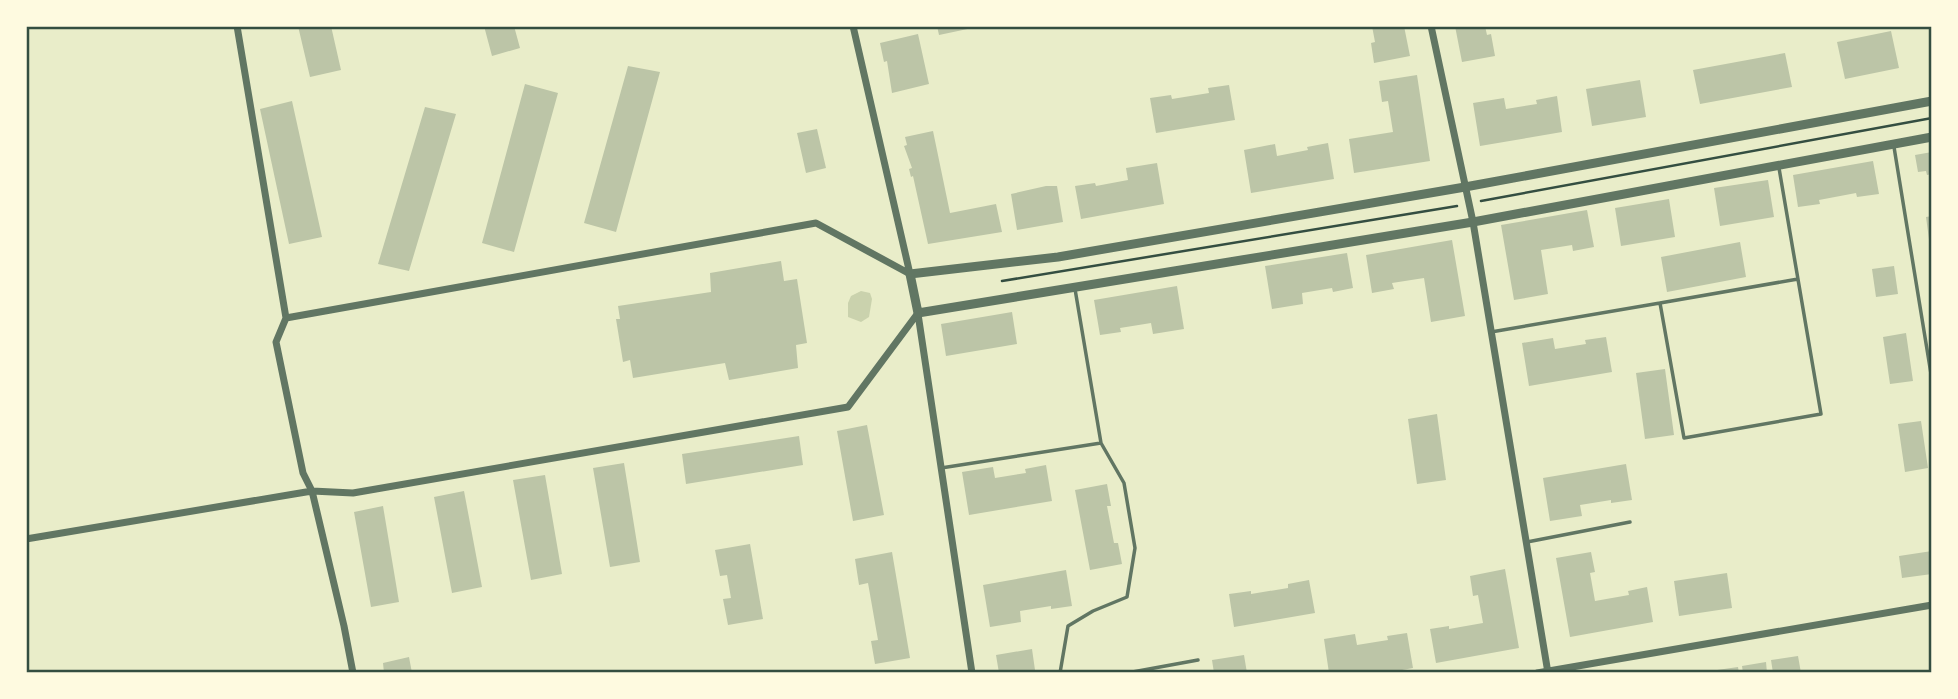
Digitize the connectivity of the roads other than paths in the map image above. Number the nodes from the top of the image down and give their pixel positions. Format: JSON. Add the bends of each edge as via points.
{"nodes":[{"id":1,"x":237,"y":26,"type":"edge"},
{"id":2,"x":853,"y":26,"type":"edge"},
{"id":3,"x":1431,"y":26,"type":"edge"},
{"id":4,"x":1932,"y":101,"type":"edge"},
{"id":5,"x":1932,"y":137,"type":"edge"},
{"id":6,"x":1894,"y":144,"type":"junction"},
{"id":7,"x":1778,"y":166,"type":"junction"},
{"id":8,"x":1465,"y":187,"type":"junction"},
{"id":9,"x":1473,"y":222,"type":"junction"},
{"id":10,"x":910,"y":274,"type":"junction"},
{"id":11,"x":1798,"y":279,"type":"junction"},
{"id":12,"x":1075,"y":288,"type":"junction"},
{"id":13,"x":1660,"y":303,"type":"junction"},
{"id":14,"x":918,"y":313,"type":"junction"},
{"id":15,"x":286,"y":317,"type":"junction"},
{"id":16,"x":1491,"y":332,"type":"junction"},
{"id":17,"x":1932,"y":380,"type":"edge"},
{"id":18,"x":1101,"y":443,"type":"junction"},
{"id":19,"x":941,"y":468,"type":"junction"},
{"id":20,"x":312,"y":491,"type":"junction"},
{"id":21,"x":1630,"y":523,"type":"dead end"},
{"id":22,"x":26,"y":539,"type":"edge"},
{"id":23,"x":1527,"y":542,"type":"junction"},
{"id":24,"x":1932,"y":605,"type":"edge"},
{"id":25,"x":1198,"y":660,"type":"dead end"},
{"id":26,"x":1548,"y":672,"type":"edge"},
{"id":27,"x":353,"y":673,"type":"edge"},
{"id":28,"x":972,"y":673,"type":"edge"},
{"id":29,"x":1060,"y":673,"type":"edge"},
{"id":30,"x":1127,"y":673,"type":"edge"},
{"id":31,"x":1537,"y":673,"type":"edge"}],
"edges":[{"from":1,"to":15,"type":"street"},
{"from":2,"to":10,"type":"street"},
{"from":3,"to":8,"type":"street"},
{"from":4,"to":8,"type":"street"},
{"from":5,"to":6,"type":"street"},
{"from":6,"to":7,"type":"street"},
{"from":6,"to":17,"type":"lane"},
{"from":7,"to":9,"type":"street"},
{"from":7,"to":11,"type":"lane"},
{"from":8,"to":9,"type":"street"},
{"from":8,"to":10,"type":"street","via":[[1058,257]]},
{"from":9,"to":12,"type":"street"},
{"from":9,"to":16,"type":"street"},
{"from":10,"to":14,"type":"street"},
{"from":10,"to":15,"type":"street","via":[[816,223]]},
{"from":11,"to":13,"type":"lane"},
{"from":11,"to":13,"type":"lane","via":[[1821,414],[1684,438]]},
{"from":12,"to":14,"type":"street"},
{"from":12,"to":18,"type":"lane"},
{"from":13,"to":16,"type":"lane"},
{"from":14,"to":19,"type":"street"},
{"from":14,"to":20,"type":"street","via":[[848,407],[352,493]]},
{"from":15,"to":20,"type":"street","via":[[276,342],[303,473]]},
{"from":16,"to":23,"type":"street"},
{"from":18,"to":19,"type":"lane"},
{"from":18,"to":29,"type":"lane","via":[[1124,483],[1135,548],[1131,584],[1127,597],[1068,626]]},
{"from":19,"to":28,"type":"street"},
{"from":20,"to":22,"type":"street"},
{"from":20,"to":27,"type":"street"},
{"from":21,"to":23,"type":"lane"},
{"from":23,"to":26,"type":"street"},
{"from":24,"to":26,"type":"street"},
{"from":25,"to":30,"type":"lane"},
{"from":26,"to":31,"type":"street"}]}
